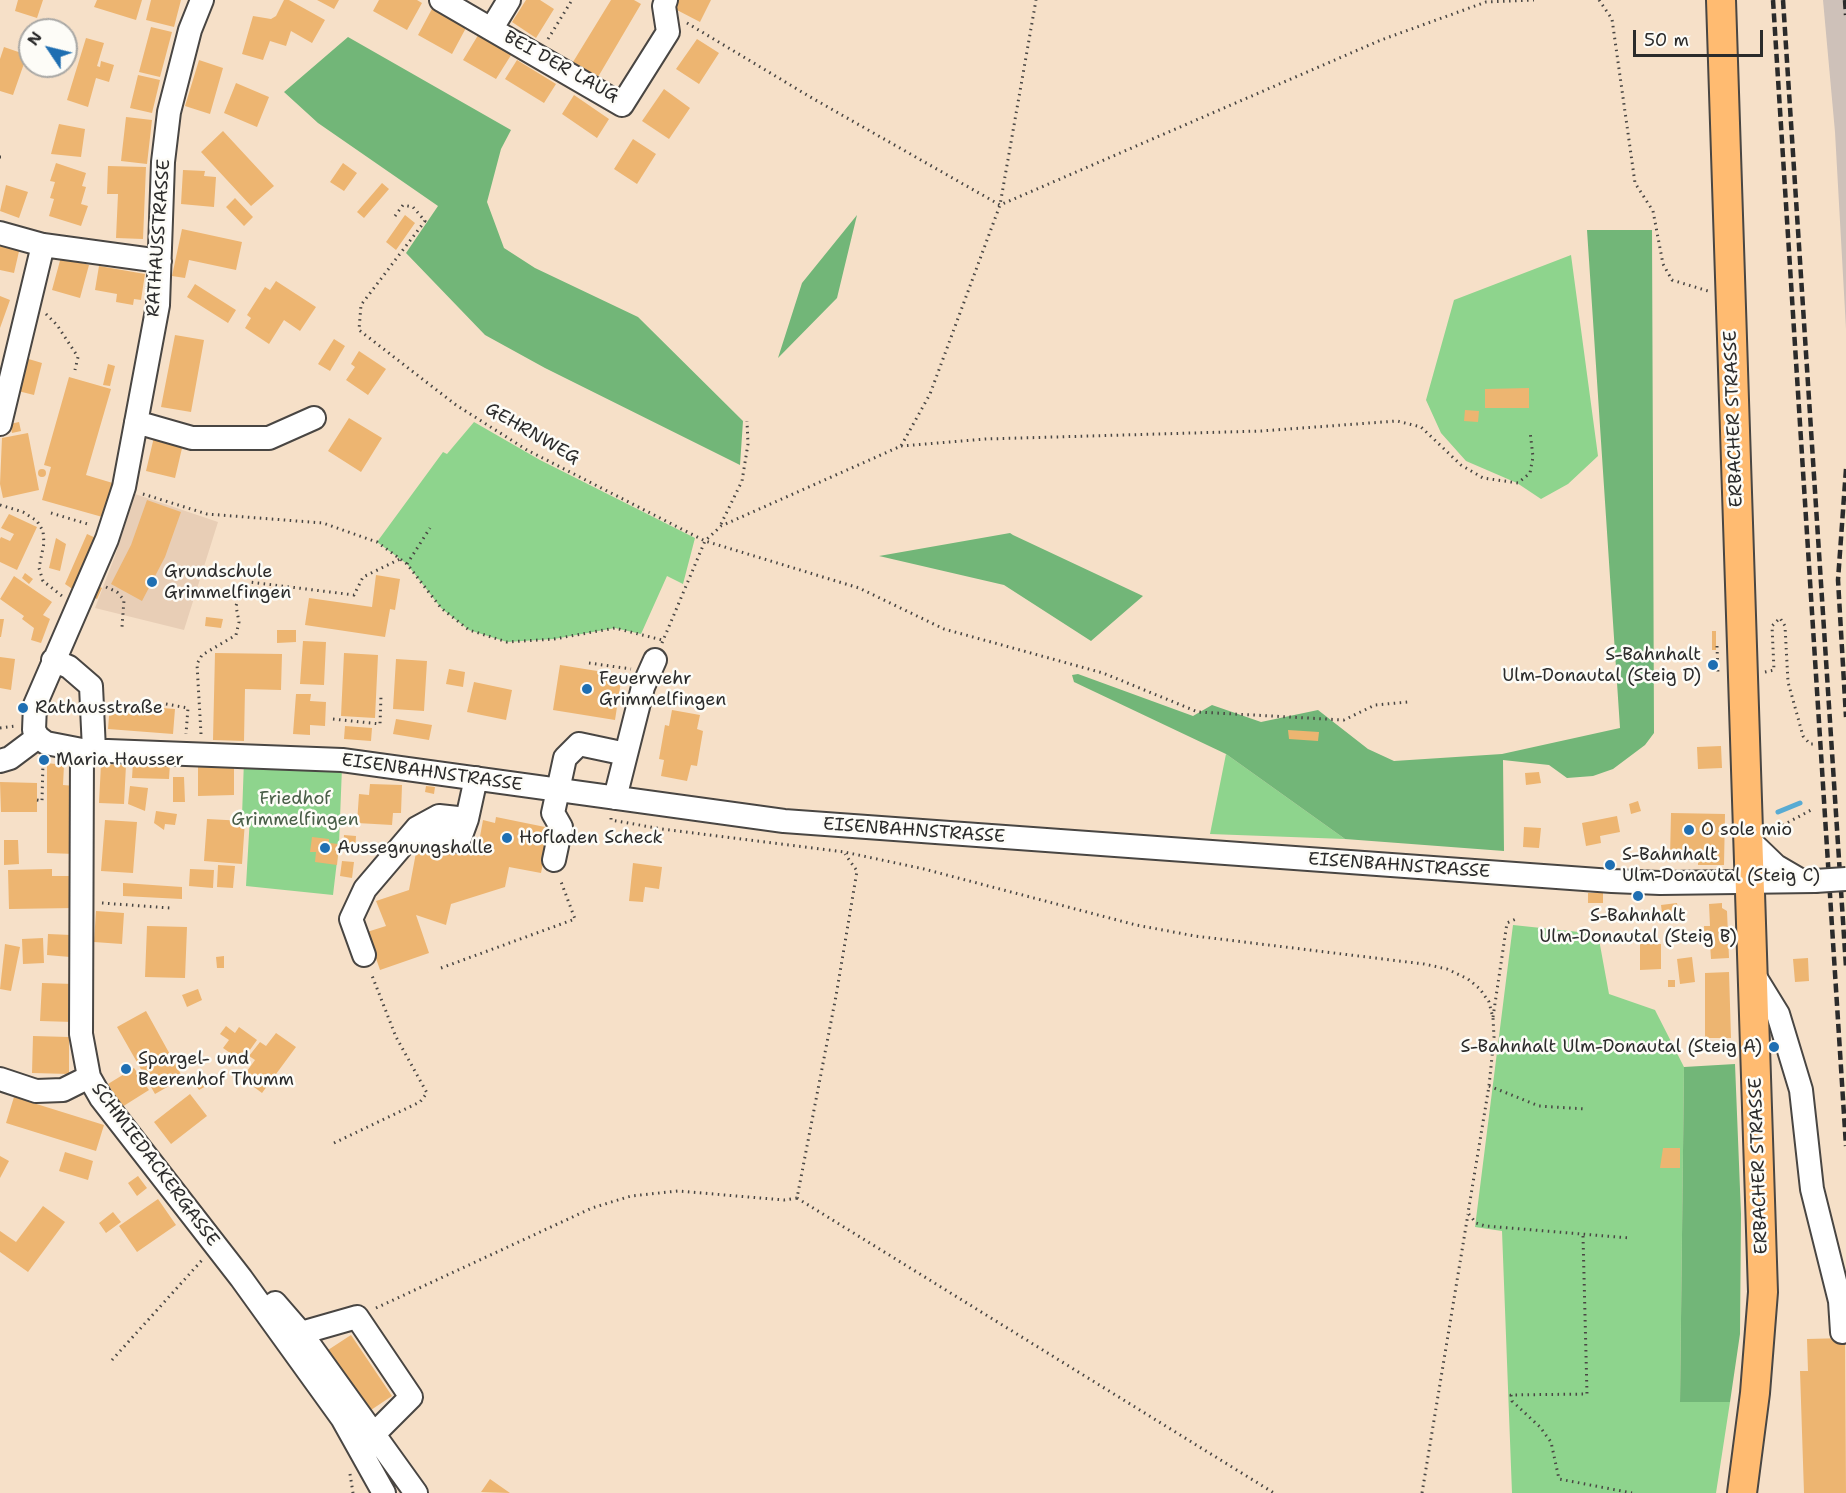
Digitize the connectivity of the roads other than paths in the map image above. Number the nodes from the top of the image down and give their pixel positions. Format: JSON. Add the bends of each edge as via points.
{"nodes":[{"id":1,"x":202,"y":0,"type":"edge"},
{"id":2,"x":441,"y":0,"type":"edge"},
{"id":3,"x":509,"y":0,"type":"edge"},
{"id":4,"x":1721,"y":0,"type":"edge"},
{"id":5,"x":666,"y":5,"type":"edge"},
{"id":6,"x":492,"y":28,"type":"junction"},
{"id":7,"x":0,"y":233,"type":"edge"},
{"id":8,"x":43,"y":245,"type":"junction"},
{"id":9,"x":160,"y":261,"type":"junction"},
{"id":10,"x":314,"y":418,"type":"dead end"},
{"id":11,"x":135,"y":422,"type":"junction"},
{"id":12,"x":0,"y":424,"type":"edge"},
{"id":13,"x":656,"y":657,"type":"road end"},
{"id":14,"x":53,"y":660,"type":"junction"},
{"id":15,"x":42,"y":740,"type":"junction"},
{"id":16,"x":88,"y":750,"type":"junction"},
{"id":17,"x":626,"y":754,"type":"junction"},
{"id":18,"x":0,"y":761,"type":"edge"},
{"id":19,"x":476,"y":778,"type":"junction"},
{"id":20,"x":558,"y":790,"type":"junction"},
{"id":21,"x":615,"y":798,"type":"junction"},
{"id":22,"x":1760,"y":835,"type":"junction"},
{"id":23,"x":554,"y":860,"type":"road end"},
{"id":24,"x":1846,"y":879,"type":"edge"},
{"id":25,"x":1808,"y":881,"type":"junction"},
{"id":26,"x":1749,"y":882,"type":"junction"},
{"id":27,"x":364,"y":955,"type":"road end"},
{"id":28,"x":1754,"y":975,"type":"junction"},
{"id":29,"x":89,"y":1077,"type":"junction"},
{"id":30,"x":0,"y":1078,"type":"edge"},
{"id":31,"x":241,"y":1278,"type":"junction"},
{"id":32,"x":1842,"y":1332,"type":"dead end"},
{"id":33,"x":301,"y":1333,"type":"junction"},
{"id":34,"x":374,"y":1434,"type":"junction"},
{"id":35,"x":386,"y":1489,"type":"edge"},
{"id":36,"x":416,"y":1493,"type":"edge"},
{"id":37,"x":1742,"y":1493,"type":"edge"}],
"edges":[{"from":1,"to":9,"type":"street","name":"RATHAUSSTRASSE","via":[[190,30],[169,112]]},
{"from":2,"to":6,"type":"street","name":"BEI DER LAUG"},
{"from":3,"to":6,"type":"street","name":"BEI DER LAUG"},
{"from":4,"to":22,"type":"main road","name":"ERBACHER STRASSE"},
{"from":5,"to":6,"type":"street","name":"BEI DER LAUG","via":[[668,33],[622,105]]},
{"from":7,"to":8,"type":"street"},
{"from":8,"to":9,"type":"street"},
{"from":8,"to":12,"type":"street"},
{"from":9,"to":11,"type":"street","name":"RATHAUSSTRASSE","via":[[158,305]]},
{"from":10,"to":11,"type":"street","via":[[268,438],[192,438]]},
{"from":11,"to":14,"type":"street","name":"RATHAUSSTRASSE","via":[[124,487],[110,531]]},
{"from":13,"to":17,"type":"street","via":[[643,687]]},
{"from":14,"to":15,"type":"street","name":"RATHAUSSTRASSE","via":[[35,705],[33,723]]},
{"from":14,"to":16,"type":"street","name":"SCHMIEDACKERGASSE","via":[[69,667],[92,686]]},
{"from":15,"to":16,"type":"street"},
{"from":15,"to":18,"type":"street"},
{"from":16,"to":19,"type":"street","name":"EISENBAHNSTRASSE","via":[[342,760]]},
{"from":16,"to":29,"type":"street","name":"SCHMIEDACKERGASSE","via":[[81,1034]]},
{"from":17,"to":20,"type":"street","via":[[579,744],[565,758]]},
{"from":17,"to":21,"type":"street"},
{"from":19,"to":20,"type":"street","name":"EISENBAHNSTRASSE"},
{"from":19,"to":27,"type":"street","via":[[467,819],[439,816],[417,828],[365,889],[351,919]]},
{"from":20,"to":21,"type":"street","name":"EISENBAHNSTRASSE"},
{"from":20,"to":23,"type":"street","via":[[553,813],[561,827]]},
{"from":21,"to":26,"type":"street","name":"EISENBAHNSTRASSE","via":[[807,823],[1612,881]]},
{"from":22,"to":25,"type":"street","via":[[1776,866]]},
{"from":22,"to":26,"type":"main road","name":"ERBACHER STRASSE"},
{"from":24,"to":25,"type":"street","name":"EISENBAHNSTRASSE","bridge":true},
{"from":25,"to":26,"type":"street","name":"EISENBAHNSTRASSE"},
{"from":26,"to":28,"type":"main road","name":"ERBACHER STRASSE"},
{"from":28,"to":32,"type":"street","via":[[1778,1014],[1801,1090],[1812,1189],[1840,1301]]},
{"from":28,"to":37,"type":"main road","name":"ERBACHER STRASSE","via":[[1763,1292]]},
{"from":29,"to":30,"type":"street","via":[[63,1090],[36,1090]]},
{"from":29,"to":31,"type":"street","name":"SCHMIEDACKERGASSE","via":[[101,1098]]},
{"from":31,"to":33,"type":"street","via":[[259,1285]]},
{"from":31,"to":35,"type":"street","name":"SCHMIEDACKERGASSE","via":[[342,1418]]},
{"from":33,"to":34,"type":"street"},
{"from":33,"to":34,"type":"street","via":[[357,1317],[411,1396]]},
{"from":34,"to":36,"type":"street"}]}
